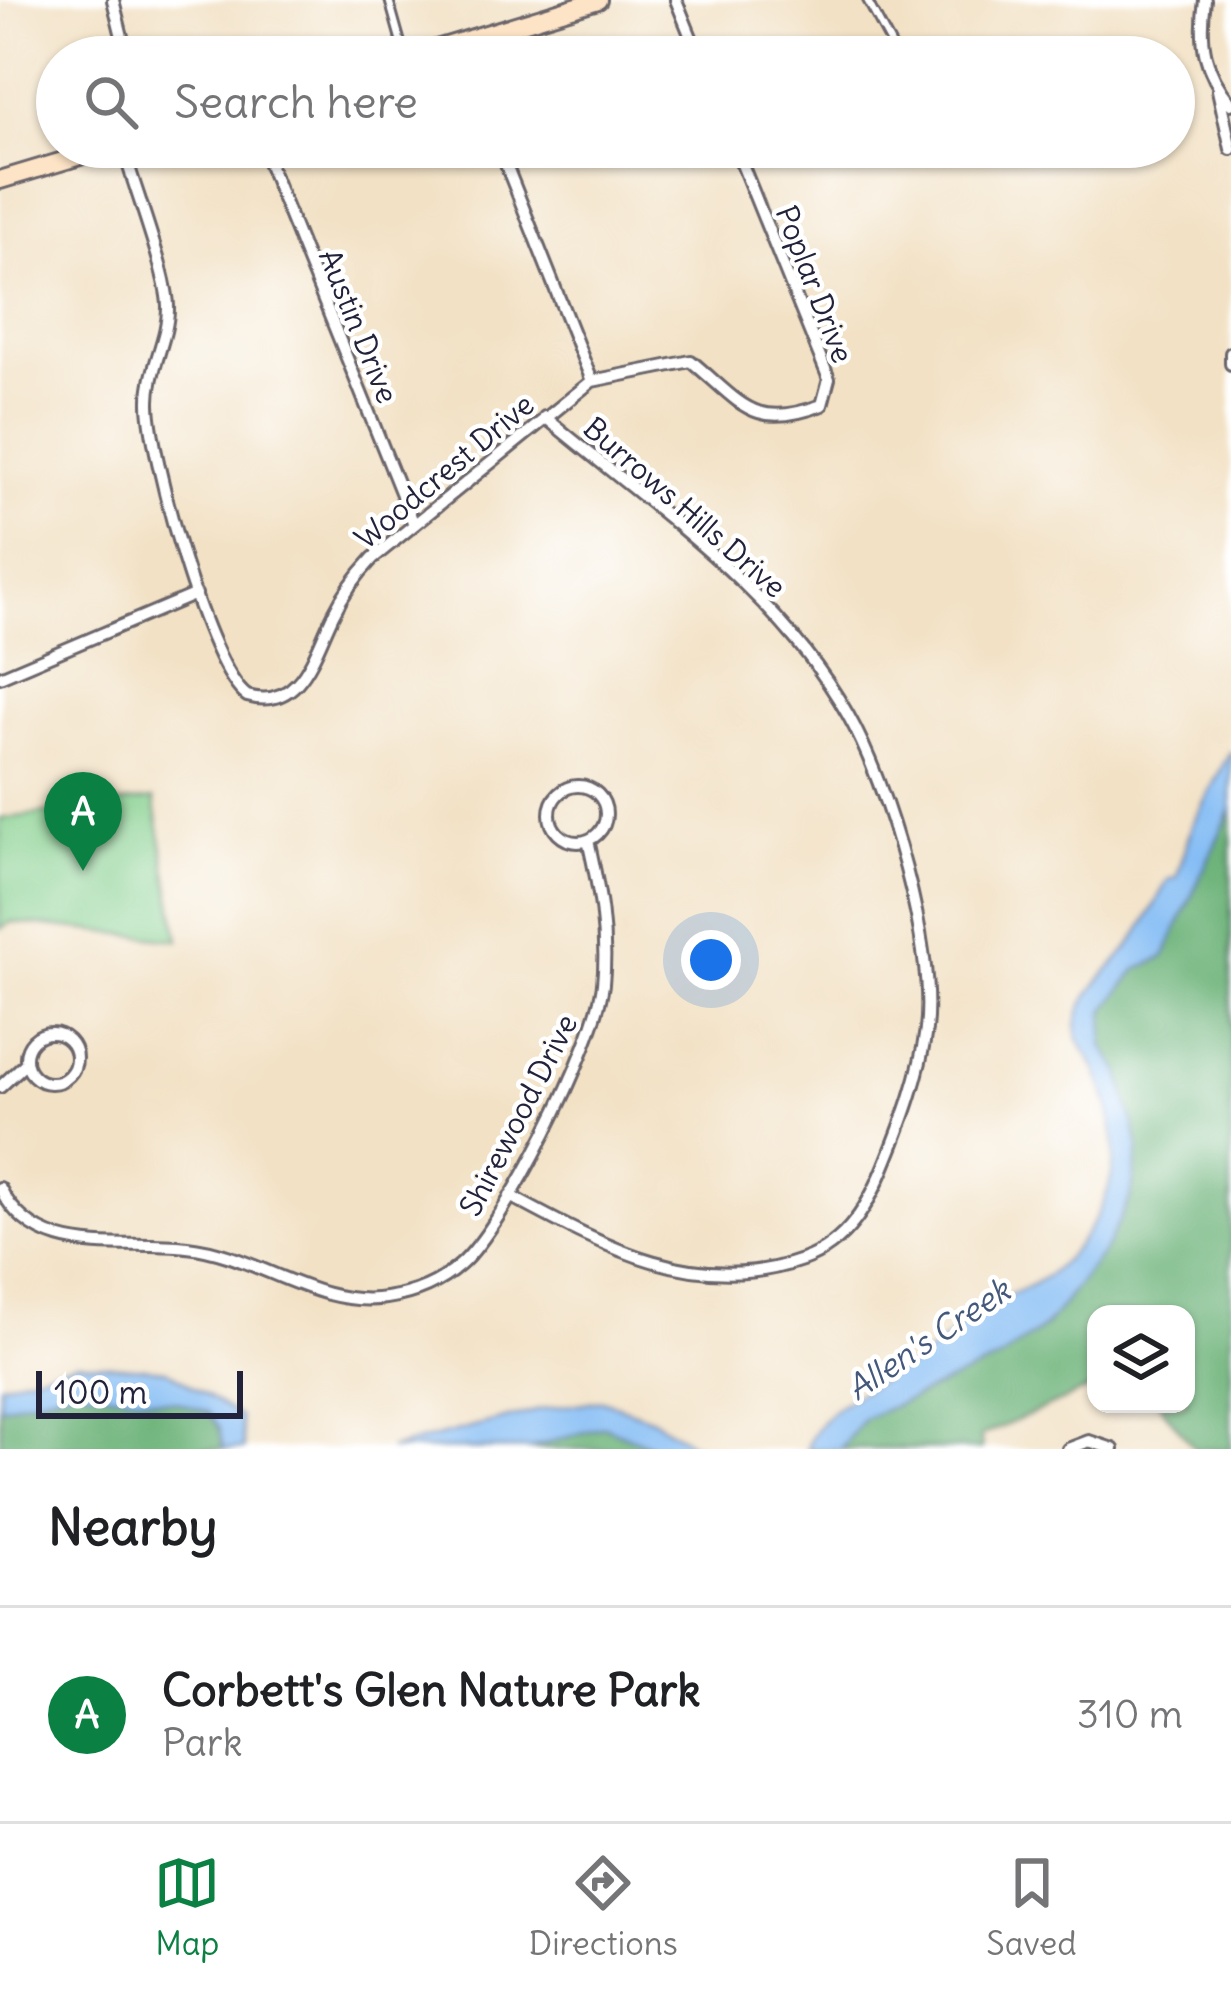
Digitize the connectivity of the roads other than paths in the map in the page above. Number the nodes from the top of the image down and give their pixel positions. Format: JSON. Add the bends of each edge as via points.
{"nodes":[{"id":1,"x":113,"y":0,"type":"edge"},
{"id":2,"x":389,"y":0,"type":"edge"},
{"id":3,"x":598,"y":0,"type":"edge"},
{"id":4,"x":676,"y":0,"type":"edge"},
{"id":5,"x":867,"y":0,"type":"edge"},
{"id":6,"x":1205,"y":0,"type":"edge"},
{"id":7,"x":122,"y":36,"type":"edge"},
{"id":8,"x":401,"y":36,"type":"edge"},
{"id":9,"x":499,"y":36,"type":"edge"},
{"id":10,"x":691,"y":36,"type":"edge"},
{"id":11,"x":887,"y":36,"type":"edge"},
{"id":12,"x":1217,"y":87,"type":"junction"},
{"id":13,"x":1231,"y":104,"type":"edge"},
{"id":14,"x":1231,"y":148,"type":"edge"},
{"id":15,"x":40,"y":168,"type":"edge"},
{"id":16,"x":129,"y":168,"type":"edge"},
{"id":17,"x":270,"y":168,"type":"edge"},
{"id":18,"x":508,"y":168,"type":"edge"},
{"id":19,"x":744,"y":168,"type":"edge"},
{"id":20,"x":0,"y":180,"type":"edge"},
{"id":21,"x":1231,"y":353,"type":"edge"},
{"id":22,"x":1231,"y":364,"type":"edge"},
{"id":23,"x":592,"y":381,"type":"junction"},
{"id":24,"x":544,"y":417,"type":"junction"},
{"id":25,"x":412,"y":522,"type":"junction"},
{"id":26,"x":196,"y":594,"type":"junction"},
{"id":27,"x":0,"y":677,"type":"edge"},
{"id":28,"x":588,"y":840,"type":"junction"},
{"id":29,"x":26,"y":1063,"type":"junction"},
{"id":30,"x":0,"y":1087,"type":"edge"},
{"id":31,"x":0,"y":1188,"type":"edge"},
{"id":32,"x":510,"y":1196,"type":"junction"},
{"id":33,"x":1068,"y":1449,"type":"edge"},
{"id":34,"x":1113,"y":1449,"type":"edge"}],
"edges":[{"from":1,"to":7,"type":"street"},
{"from":2,"to":8,"type":"lane"},
{"from":3,"to":9,"type":"main road"},
{"from":4,"to":10,"type":"street"},
{"from":5,"to":11,"type":"lane"},
{"from":6,"to":12,"type":"street","via":[[1201,32]]},
{"from":12,"to":13,"type":"street"},
{"from":12,"to":14,"type":"street"},
{"from":15,"to":20,"type":"main road"},
{"from":16,"to":26,"type":"street","name":"Woodcrest Drive","via":[[168,307],[151,372],[150,420]]},
{"from":17,"to":25,"type":"street","name":"Austin Drive"},
{"from":18,"to":23,"type":"street"},
{"from":19,"to":23,"type":"street","name":"Poplar Drive","via":[[829,379],[822,405],[785,418],[754,413],[691,362]]},
{"from":21,"to":22,"type":"street"},
{"from":23,"to":24,"type":"street","name":"Woodcrest Drive"},
{"from":24,"to":25,"type":"street","name":"Woodcrest Drive"},
{"from":24,"to":32,"type":"street","name":"Burrows Hills Drive","via":[[745,584],[846,711],[892,825],[924,963],[927,1013],[921,1062],[878,1183],[845,1234],[802,1260],[736,1272],[658,1265]]},
{"from":25,"to":26,"type":"street","name":"Woodcrest Drive","via":[[353,579],[303,678],[278,697],[247,696],[232,683]]},
{"from":26,"to":27,"type":"street"},
{"from":28,"to":28,"type":"street","name":"Shirewood Drive","via":[[570,841],[550,823],[555,796],[570,786],[589,787],[603,800],[606,818]]},
{"from":28,"to":32,"type":"street","name":"Shirewood Drive","via":[[603,913],[602,986],[586,1042]]},
{"from":29,"to":29,"type":"street","via":[[35,1078],[51,1083],[73,1070],[76,1053],[62,1034],[46,1032],[32,1040]]},
{"from":29,"to":30,"type":"street"},
{"from":31,"to":32,"type":"street","name":"Shirewood Drive","via":[[16,1214],[60,1240],[200,1248],[363,1301],[440,1280],[462,1264]]},
{"from":33,"to":34,"type":"street","via":[[1089,1441]]}]}
